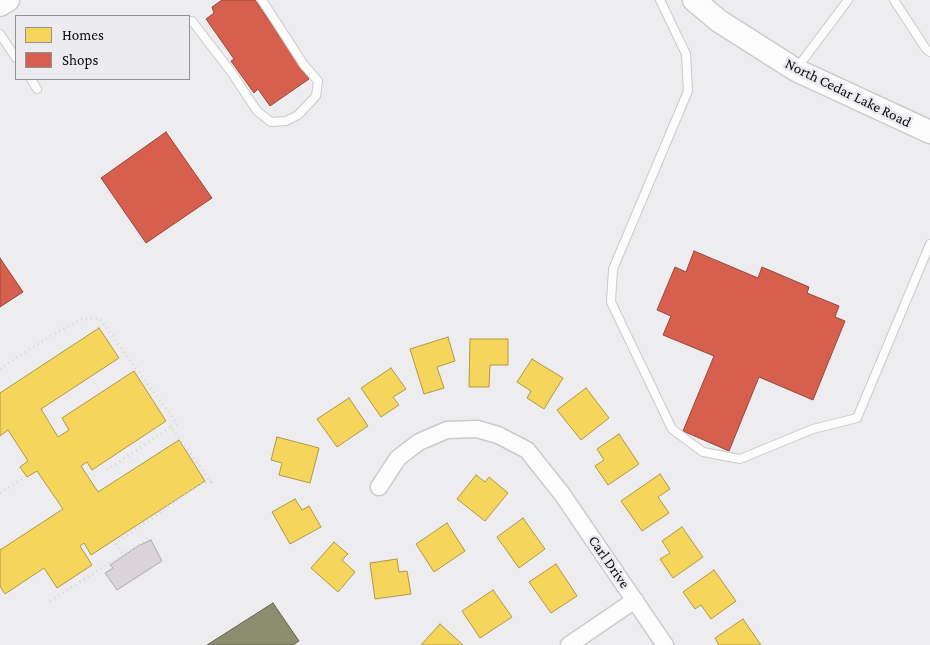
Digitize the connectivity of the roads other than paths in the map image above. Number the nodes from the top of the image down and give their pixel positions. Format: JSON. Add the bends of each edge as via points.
{"nodes":[{"id":1,"x":8,"y":0,"type":"edge"},
{"id":2,"x":262,"y":0,"type":"edge"},
{"id":3,"x":660,"y":0,"type":"edge"},
{"id":4,"x":694,"y":0,"type":"edge"},
{"id":5,"x":848,"y":0,"type":"edge"},
{"id":6,"x":894,"y":0,"type":"edge"},
{"id":7,"x":0,"y":6,"type":"edge"},
{"id":8,"x":190,"y":21,"type":"edge"},
{"id":9,"x":0,"y":34,"type":"edge"},
{"id":10,"x":930,"y":52,"type":"edge"},
{"id":11,"x":15,"y":56,"type":"edge"},
{"id":12,"x":796,"y":70,"type":"junction"},
{"id":13,"x":32,"y":80,"type":"edge"},
{"id":14,"x":38,"y":89,"type":"dead end"},
{"id":15,"x":930,"y":132,"type":"edge"},
{"id":16,"x":930,"y":244,"type":"edge"},
{"id":17,"x":379,"y":487,"type":"dead end"},
{"id":18,"x":635,"y":600,"type":"junction"},
{"id":19,"x":569,"y":645,"type":"edge"},
{"id":20,"x":665,"y":645,"type":"edge"}],
"edges":[{"from":1,"to":7,"type":"main road"},
{"from":2,"to":8,"type":"lane","via":[[318,81],[316,96],[298,115],[286,121],[271,122],[257,110],[227,65]]},
{"from":3,"to":16,"type":"lane","via":[[686,54],[688,91],[613,269],[611,302],[672,428],[703,452],[740,459],[813,429],[858,418]]},
{"from":4,"to":12,"type":"main road","name":"North Cedar Lake Road","via":[[719,21]]},
{"from":5,"to":12,"type":"lane"},
{"from":6,"to":10,"type":"lane"},
{"from":9,"to":11,"type":"lane"},
{"from":12,"to":15,"type":"main road","name":"North Cedar Lake Road"},
{"from":13,"to":14,"type":"lane"},
{"from":17,"to":18,"type":"street","name":"Carl Drive","via":[[398,458],[419,442],[447,430],[477,429],[498,435],[527,450]]},
{"from":18,"to":19,"type":"street"},
{"from":18,"to":20,"type":"street","name":"Carl Drive"}]}
